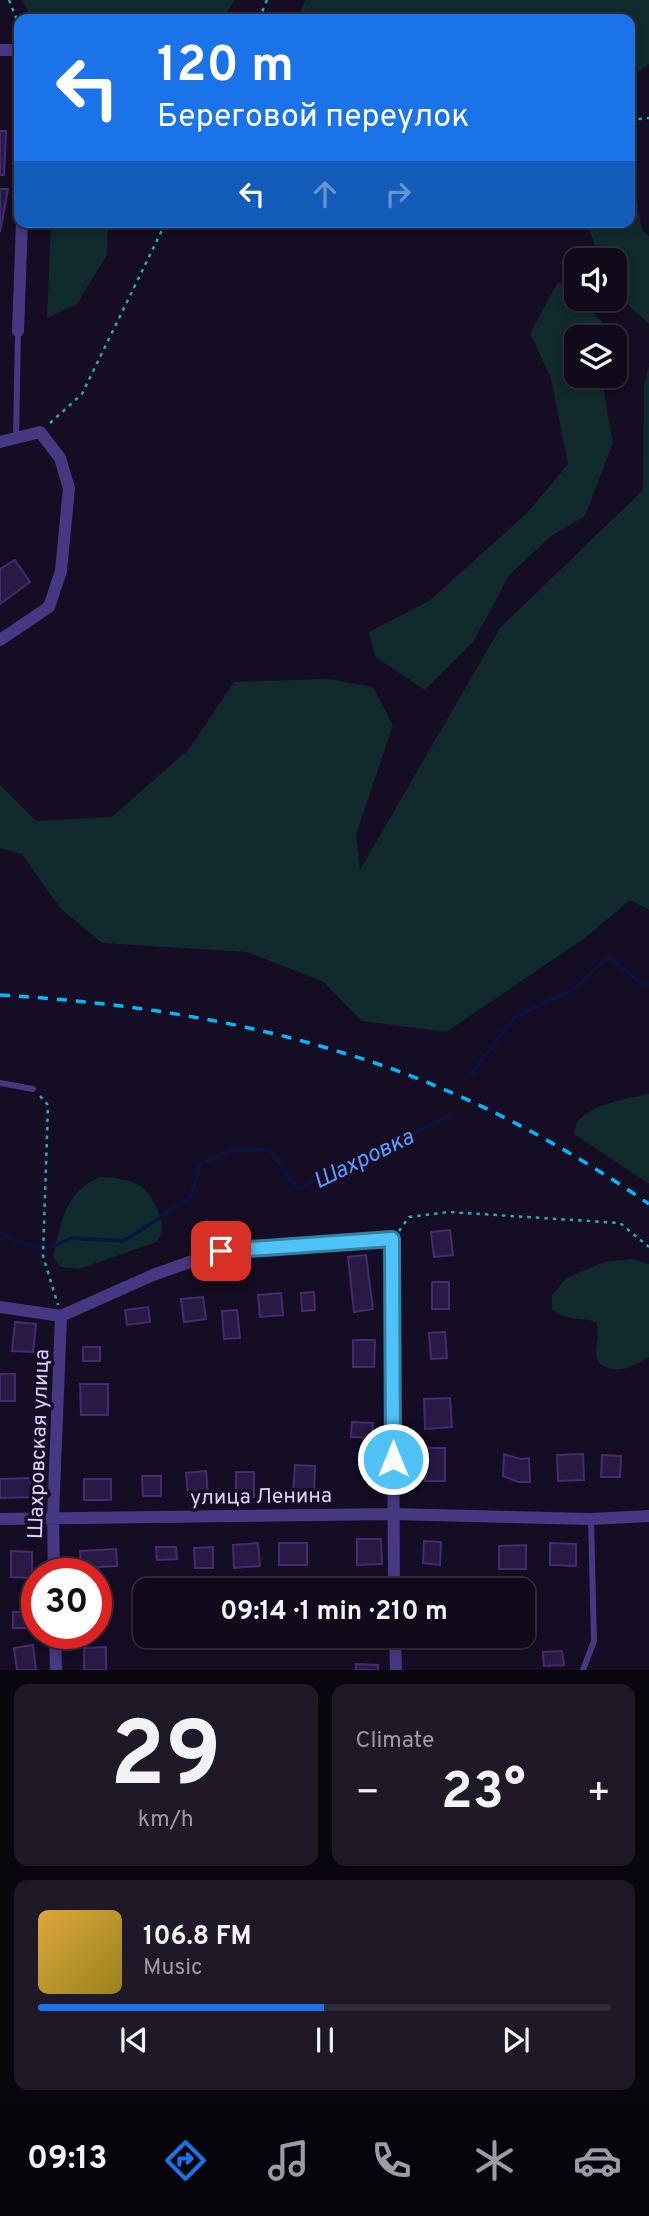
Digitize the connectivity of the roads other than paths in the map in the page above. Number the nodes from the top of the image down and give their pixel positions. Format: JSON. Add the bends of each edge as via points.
{"nodes":[{"id":1,"x":22,"y":228,"type":"edge"},
{"id":2,"x":18,"y":331,"type":"joint"},
{"id":3,"x":16,"y":438,"type":"junction"},
{"id":4,"x":0,"y":442,"type":"edge"},
{"id":5,"x":0,"y":640,"type":"edge"},
{"id":6,"x":0,"y":1083,"type":"edge"},
{"id":7,"x":33,"y":1089,"type":"road end"},
{"id":8,"x":0,"y":1307,"type":"edge"},
{"id":9,"x":61,"y":1316,"type":"junction"},
{"id":10,"x":393,"y":1514,"type":"junction"},
{"id":11,"x":649,"y":1516,"type":"edge"},
{"id":12,"x":53,"y":1517,"type":"junction"},
{"id":13,"x":0,"y":1519,"type":"edge"},
{"id":14,"x":592,"y":1519,"type":"junction"},
{"id":15,"x":54,"y":1558,"type":"edge"},
{"id":16,"x":394,"y":1578,"type":"edge"},
{"id":17,"x":395,"y":1648,"type":"edge"},
{"id":18,"x":55,"y":1649,"type":"edge"},
{"id":19,"x":56,"y":1670,"type":"edge"},
{"id":20,"x":396,"y":1670,"type":"edge"},
{"id":21,"x":583,"y":1670,"type":"edge"}],
"edges":[{"from":1,"to":2,"type":"street"},
{"from":2,"to":3,"type":"lane"},
{"from":3,"to":4,"type":"street"},
{"from":3,"to":5,"type":"street","via":[[40,432],[60,458],[69,488],[61,571],[49,607]]},
{"from":6,"to":7,"type":"lane"},
{"from":8,"to":9,"type":"street"},
{"from":9,"to":10,"type":"street","via":[[221,1251],[392,1239]]},
{"from":9,"to":12,"type":"street","name":"Шахровская улица"},
{"from":10,"to":12,"type":"street","name":"улица Ленина"},
{"from":10,"to":14,"type":"street","name":"улица Ленина"},
{"from":10,"to":16,"type":"street"},
{"from":11,"to":14,"type":"street","name":"улица Ленина"},
{"from":12,"to":13,"type":"street","name":"улица Ленина"},
{"from":12,"to":15,"type":"street","name":"Шахровская улица"},
{"from":14,"to":21,"type":"lane","via":[[594,1641]]},
{"from":17,"to":20,"type":"street"},
{"from":18,"to":19,"type":"street"}]}
